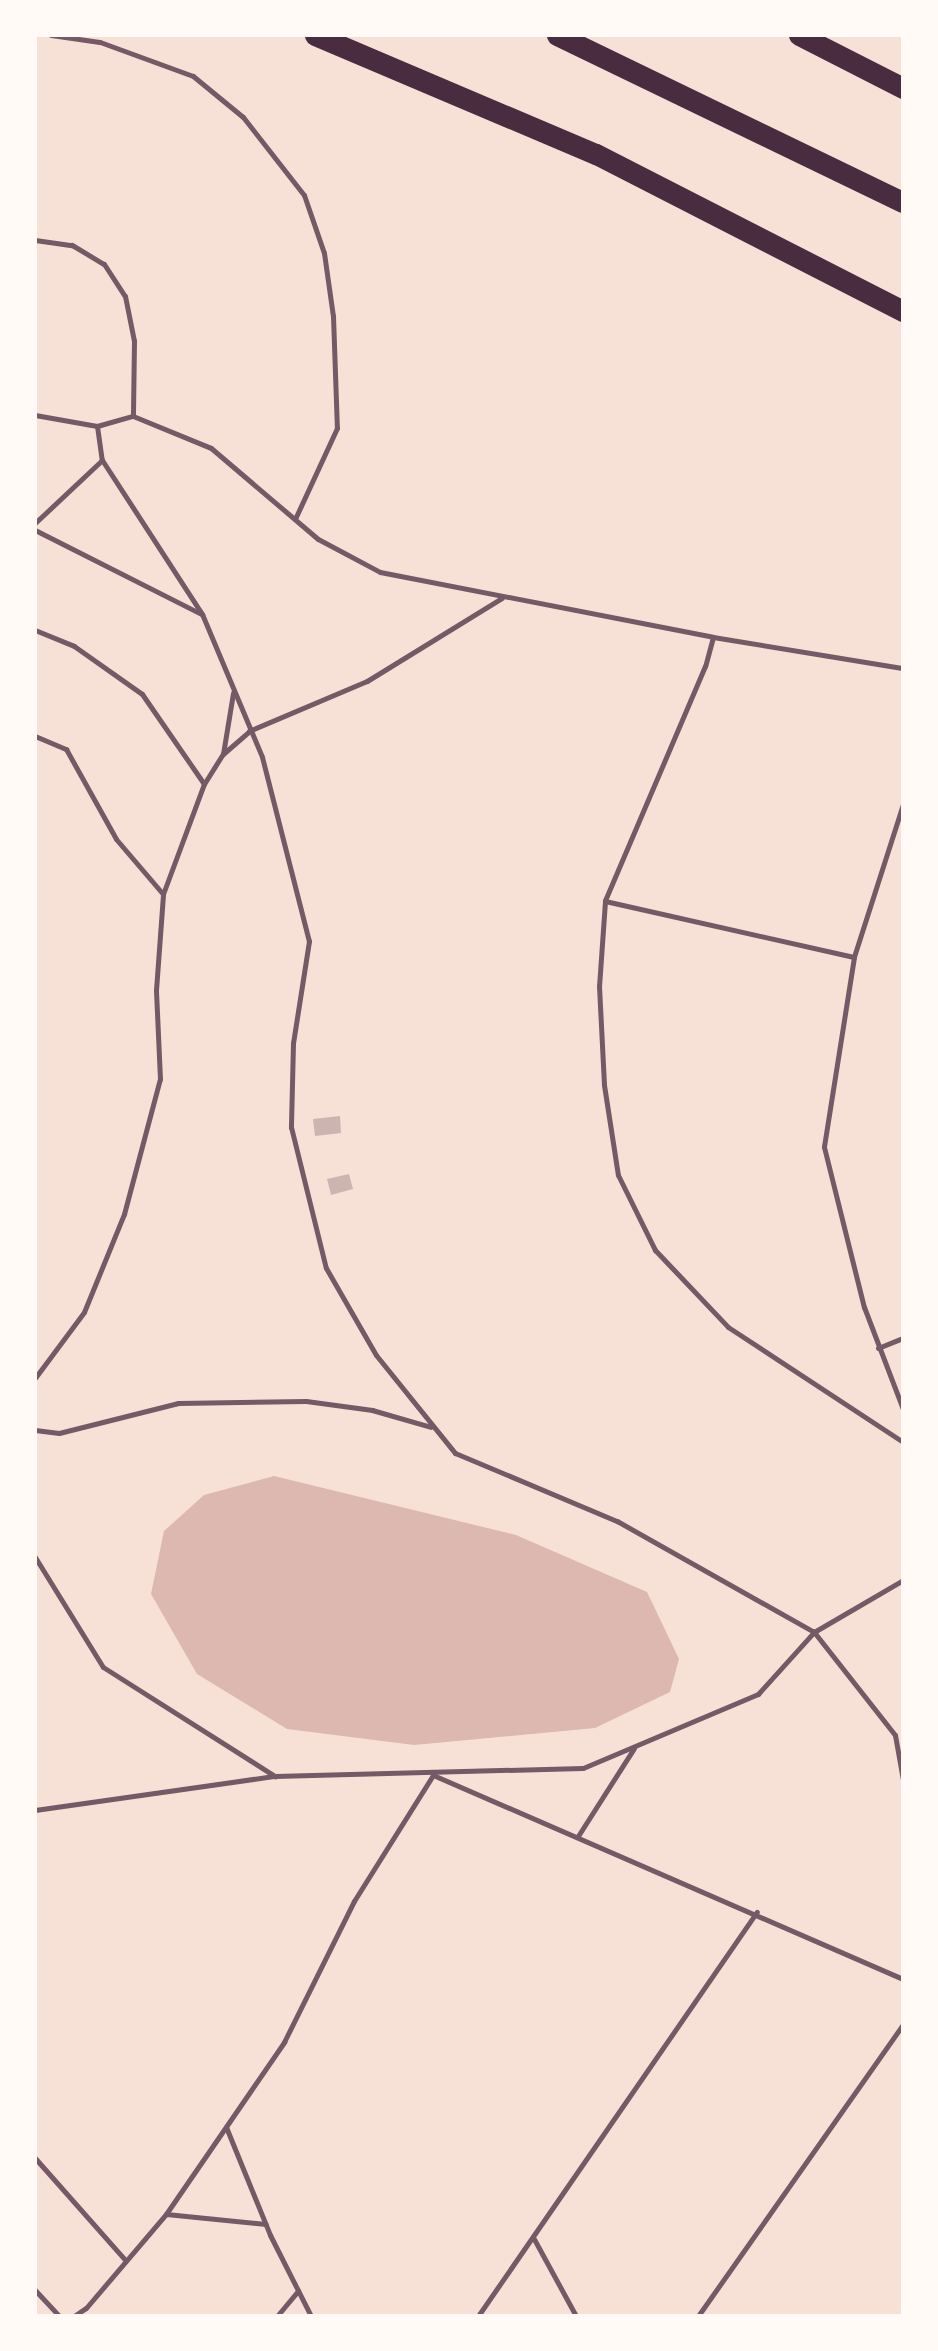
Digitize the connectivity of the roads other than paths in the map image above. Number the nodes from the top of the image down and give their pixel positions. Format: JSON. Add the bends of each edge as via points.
{"nodes":[{"id":1,"x":51,"y":35,"type":"edge"},
{"id":2,"x":315,"y":35,"type":"edge"},
{"id":3,"x":557,"y":35,"type":"edge"},
{"id":4,"x":799,"y":35,"type":"edge"},
{"id":5,"x":903,"y":88,"type":"edge"},
{"id":6,"x":903,"y":202,"type":"edge"},
{"id":7,"x":35,"y":240,"type":"edge"},
{"id":8,"x":903,"y":311,"type":"edge"},
{"id":9,"x":35,"y":415,"type":"edge"},
{"id":10,"x":133,"y":416,"type":"junction"},
{"id":11,"x":97,"y":426,"type":"junction"},
{"id":12,"x":102,"y":460,"type":"junction"},
{"id":13,"x":295,"y":519,"type":"junction"},
{"id":14,"x":35,"y":523,"type":"edge"},
{"id":15,"x":35,"y":530,"type":"edge"},
{"id":16,"x":502,"y":598,"type":"junction"},
{"id":17,"x":202,"y":614,"type":"junction"},
{"id":18,"x":35,"y":630,"type":"edge"},
{"id":19,"x":713,"y":637,"type":"junction"},
{"id":20,"x":903,"y":668,"type":"edge"},
{"id":21,"x":234,"y":690,"type":"junction"},
{"id":22,"x":249,"y":731,"type":"junction"},
{"id":23,"x":35,"y":736,"type":"edge"},
{"id":24,"x":223,"y":754,"type":"junction"},
{"id":25,"x":204,"y":784,"type":"junction"},
{"id":26,"x":903,"y":804,"type":"edge"},
{"id":27,"x":163,"y":894,"type":"junction"},
{"id":28,"x":605,"y":901,"type":"junction"},
{"id":29,"x":854,"y":957,"type":"junction"},
{"id":30,"x":903,"y":1338,"type":"edge"},
{"id":31,"x":878,"y":1348,"type":"junction"},
{"id":32,"x":35,"y":1378,"type":"edge"},
{"id":33,"x":903,"y":1409,"type":"edge"},
{"id":34,"x":432,"y":1427,"type":"junction"},
{"id":35,"x":35,"y":1430,"type":"edge"},
{"id":36,"x":903,"y":1442,"type":"edge"},
{"id":37,"x":35,"y":1557,"type":"edge"},
{"id":38,"x":903,"y":1580,"type":"edge"},
{"id":39,"x":814,"y":1632,"type":"junction"},
{"id":40,"x":634,"y":1748,"type":"junction"},
{"id":41,"x":433,"y":1775,"type":"junction"},
{"id":42,"x":275,"y":1776,"type":"junction"},
{"id":43,"x":903,"y":1780,"type":"edge"},
{"id":44,"x":35,"y":1810,"type":"edge"},
{"id":45,"x":578,"y":1836,"type":"junction"},
{"id":46,"x":757,"y":1912,"type":"junction"},
{"id":47,"x":903,"y":1979,"type":"edge"},
{"id":48,"x":903,"y":2024,"type":"edge"},
{"id":49,"x":226,"y":2127,"type":"junction"},
{"id":50,"x":35,"y":2158,"type":"edge"},
{"id":51,"x":166,"y":2214,"type":"junction"},
{"id":52,"x":266,"y":2224,"type":"junction"},
{"id":53,"x":534,"y":2239,"type":"junction"},
{"id":54,"x":126,"y":2261,"type":"junction"},
{"id":55,"x":35,"y":2290,"type":"edge"},
{"id":56,"x":298,"y":2291,"type":"junction"},
{"id":57,"x":59,"y":2316,"type":"edge"},
{"id":58,"x":74,"y":2316,"type":"edge"},
{"id":59,"x":276,"y":2316,"type":"edge"},
{"id":60,"x":311,"y":2316,"type":"edge"},
{"id":61,"x":478,"y":2316,"type":"edge"},
{"id":62,"x":576,"y":2316,"type":"edge"},
{"id":63,"x":698,"y":2316,"type":"edge"}],
"edges":[{"from":1,"to":13,"type":"lane","via":[[100,42],[194,76],[243,117],[304,195],[328,278],[337,428]]},
{"from":2,"to":8,"type":"highway","via":[[596,154]]},
{"from":3,"to":6,"type":"highway"},
{"from":4,"to":5,"type":"highway"},
{"from":7,"to":10,"type":"lane","via":[[72,245],[104,264],[125,296],[134,341]]},
{"from":9,"to":11,"type":"lane"},
{"from":10,"to":11,"type":"lane"},
{"from":10,"to":13,"type":"lane","via":[[211,448]]},
{"from":11,"to":12,"type":"lane"},
{"from":12,"to":14,"type":"lane"},
{"from":12,"to":17,"type":"lane"},
{"from":13,"to":16,"type":"lane","via":[[318,539],[380,572]]},
{"from":15,"to":17,"type":"lane"},
{"from":16,"to":19,"type":"lane"},
{"from":16,"to":22,"type":"lane","via":[[367,681]]},
{"from":17,"to":21,"type":"lane"},
{"from":18,"to":25,"type":"lane","via":[[75,646],[142,694]]},
{"from":19,"to":20,"type":"lane"},
{"from":19,"to":28,"type":"lane"},
{"from":21,"to":22,"type":"lane"},
{"from":21,"to":24,"type":"lane"},
{"from":22,"to":24,"type":"lane"},
{"from":22,"to":34,"type":"lane","via":[[262,757],[310,941],[293,1043],[291,1127],[326,1268],[376,1355]]},
{"from":23,"to":27,"type":"lane","via":[[66,749],[116,838]]},
{"from":24,"to":25,"type":"lane"},
{"from":25,"to":27,"type":"lane"},
{"from":26,"to":29,"type":"lane"},
{"from":27,"to":32,"type":"lane","via":[[156,990],[160,1079],[124,1214],[84,1312]]},
{"from":28,"to":29,"type":"lane"},
{"from":28,"to":36,"type":"lane","via":[[599,986],[604,1085],[618,1175],[655,1250],[728,1327]]},
{"from":29,"to":31,"type":"lane","via":[[824,1147]]},
{"from":30,"to":31,"type":"lane"},
{"from":31,"to":33,"type":"lane"},
{"from":34,"to":35,"type":"lane","via":[[372,1410],[306,1401],[178,1404],[59,1433]]},
{"from":34,"to":39,"type":"lane","via":[[456,1453],[617,1521]]},
{"from":37,"to":42,"type":"lane","via":[[103,1667]]},
{"from":38,"to":39,"type":"lane"},
{"from":39,"to":40,"type":"lane","via":[[758,1694]]},
{"from":39,"to":43,"type":"lane","via":[[895,1735]]},
{"from":40,"to":41,"type":"lane","via":[[583,1768]]},
{"from":40,"to":45,"type":"lane"},
{"from":41,"to":42,"type":"lane"},
{"from":41,"to":45,"type":"lane"},
{"from":41,"to":49,"type":"lane","via":[[354,1900],[284,2042]]},
{"from":42,"to":44,"type":"lane"},
{"from":45,"to":46,"type":"lane"},
{"from":46,"to":47,"type":"lane"},
{"from":46,"to":53,"type":"lane"},
{"from":48,"to":63,"type":"lane"},
{"from":49,"to":51,"type":"lane"},
{"from":49,"to":52,"type":"lane"},
{"from":50,"to":54,"type":"lane"},
{"from":51,"to":52,"type":"lane"},
{"from":51,"to":54,"type":"lane"},
{"from":52,"to":56,"type":"lane"},
{"from":53,"to":61,"type":"lane"},
{"from":53,"to":62,"type":"lane"},
{"from":54,"to":58,"type":"lane"},
{"from":55,"to":57,"type":"lane"},
{"from":56,"to":59,"type":"lane"},
{"from":56,"to":60,"type":"lane"}]}
